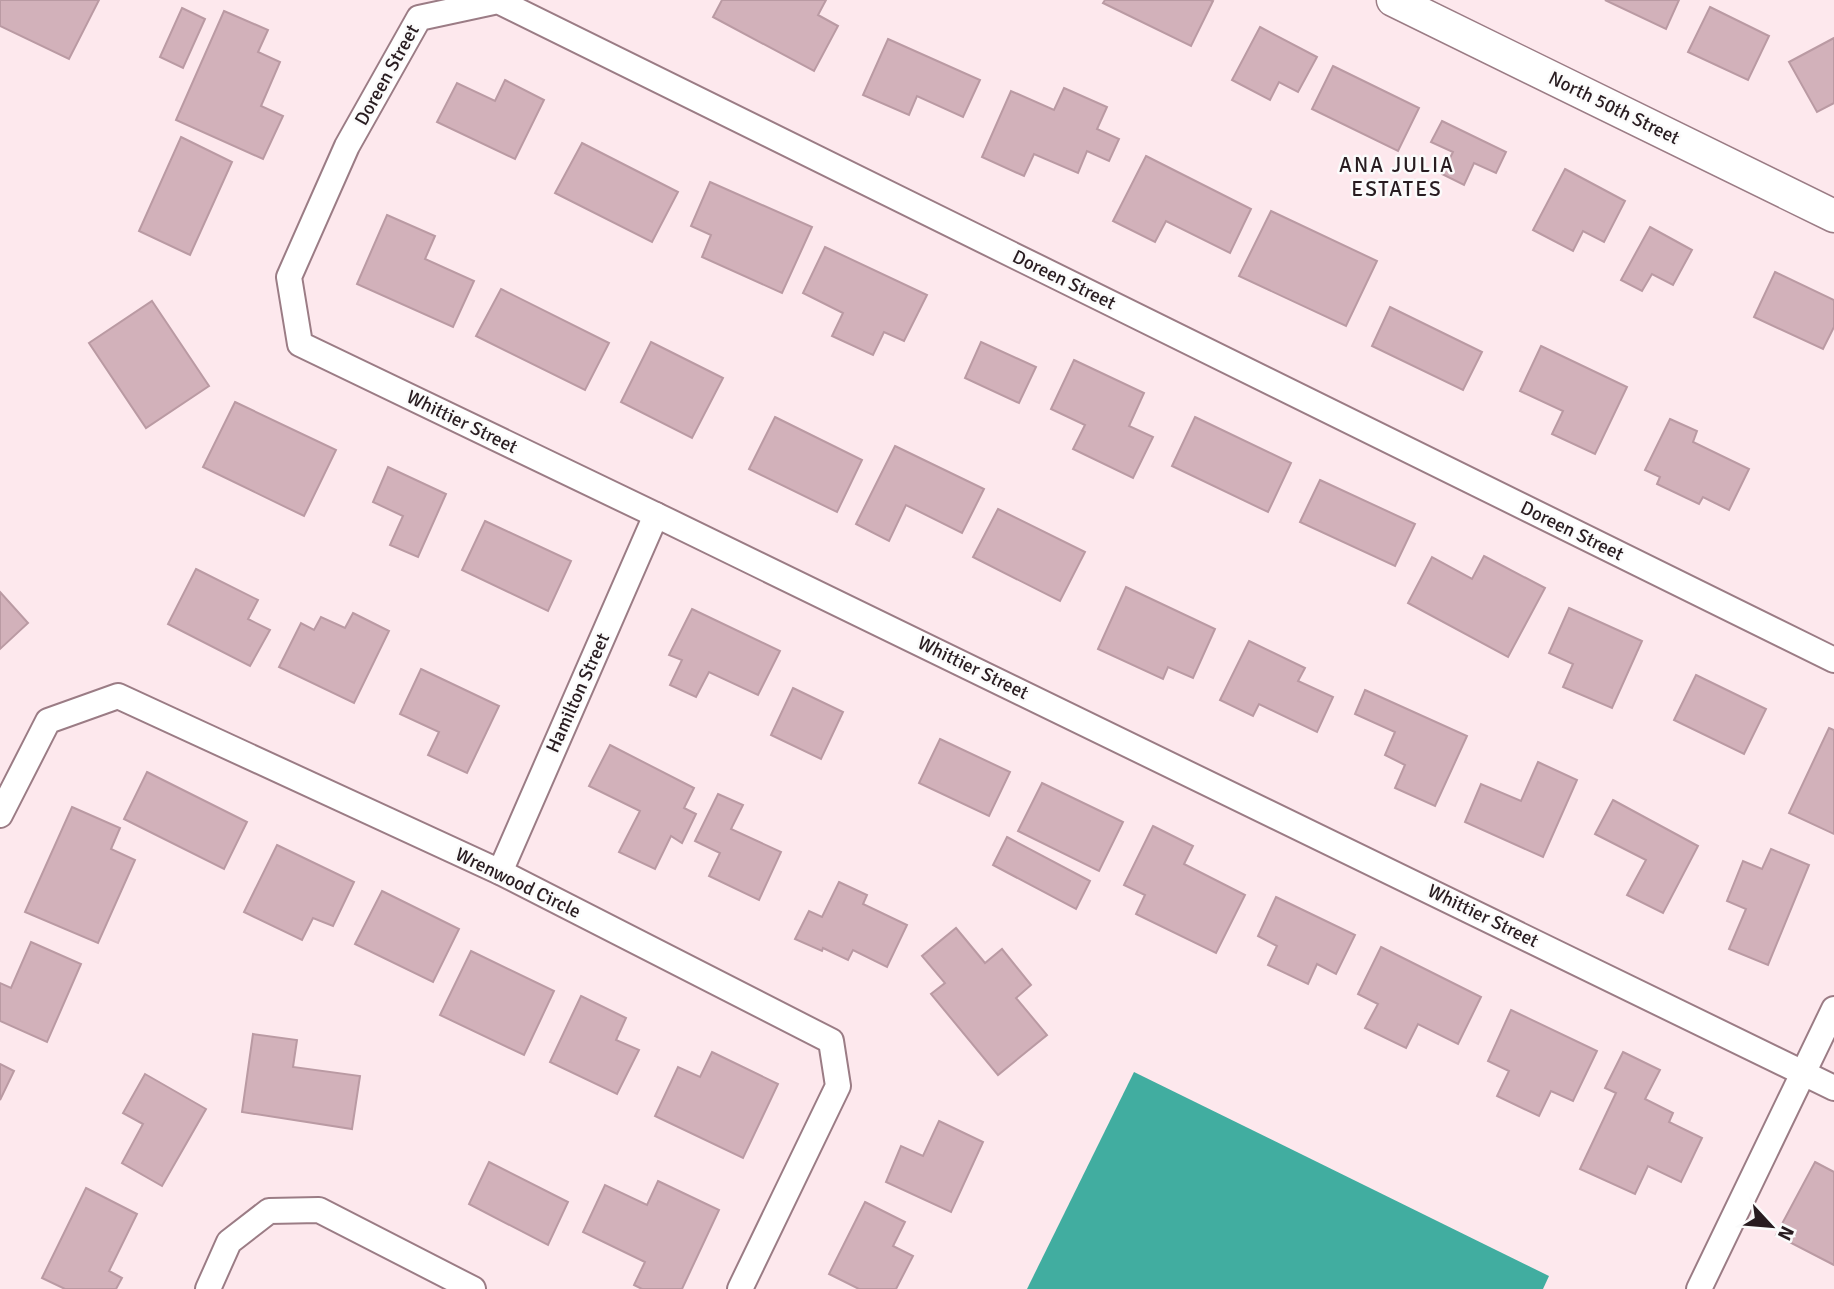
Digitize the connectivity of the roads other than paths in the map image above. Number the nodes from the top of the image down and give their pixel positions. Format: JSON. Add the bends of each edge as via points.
{"nodes":[{"id":1,"x":1393,"y":0,"type":"edge"},
{"id":2,"x":347,"y":146,"type":"joint"},
{"id":3,"x":1834,"y":216,"type":"edge"},
{"id":4,"x":656,"y":514,"type":"junction"},
{"id":5,"x":1834,"y":660,"type":"edge"},
{"id":6,"x":0,"y":815,"type":"edge"},
{"id":7,"x":500,"y":872,"type":"junction"},
{"id":8,"x":1834,"y":1009,"type":"edge"},
{"id":9,"x":1804,"y":1073,"type":"junction"},
{"id":10,"x":1834,"y":1088,"type":"edge"},
{"id":11,"x":208,"y":1289,"type":"edge"},
{"id":12,"x":473,"y":1289,"type":"edge"},
{"id":13,"x":740,"y":1289,"type":"edge"},
{"id":14,"x":1699,"y":1289,"type":"edge"}],
"edges":[{"from":1,"to":3,"type":"street","name":"North 50th Street"},
{"from":2,"to":4,"type":"street","name":"Whittier Street","via":[[289,277],[300,344]]},
{"from":2,"to":5,"type":"street","name":"Doreen Street","via":[[419,18],[498,1]]},
{"from":4,"to":7,"type":"street","name":"Hamilton Street"},
{"from":4,"to":9,"type":"street","name":"Whittier Street"},
{"from":6,"to":7,"type":"street","name":"Wrenwood Circle","via":[[48,721],[118,696]]},
{"from":7,"to":13,"type":"street","name":"Wrenwood Circle","via":[[831,1041],[838,1086]]},
{"from":8,"to":9,"type":"street"},
{"from":9,"to":10,"type":"street","name":"Whittier Street"},
{"from":9,"to":14,"type":"street"},
{"from":11,"to":12,"type":"street","via":[[229,1242],[269,1211],[319,1210]]}]}
